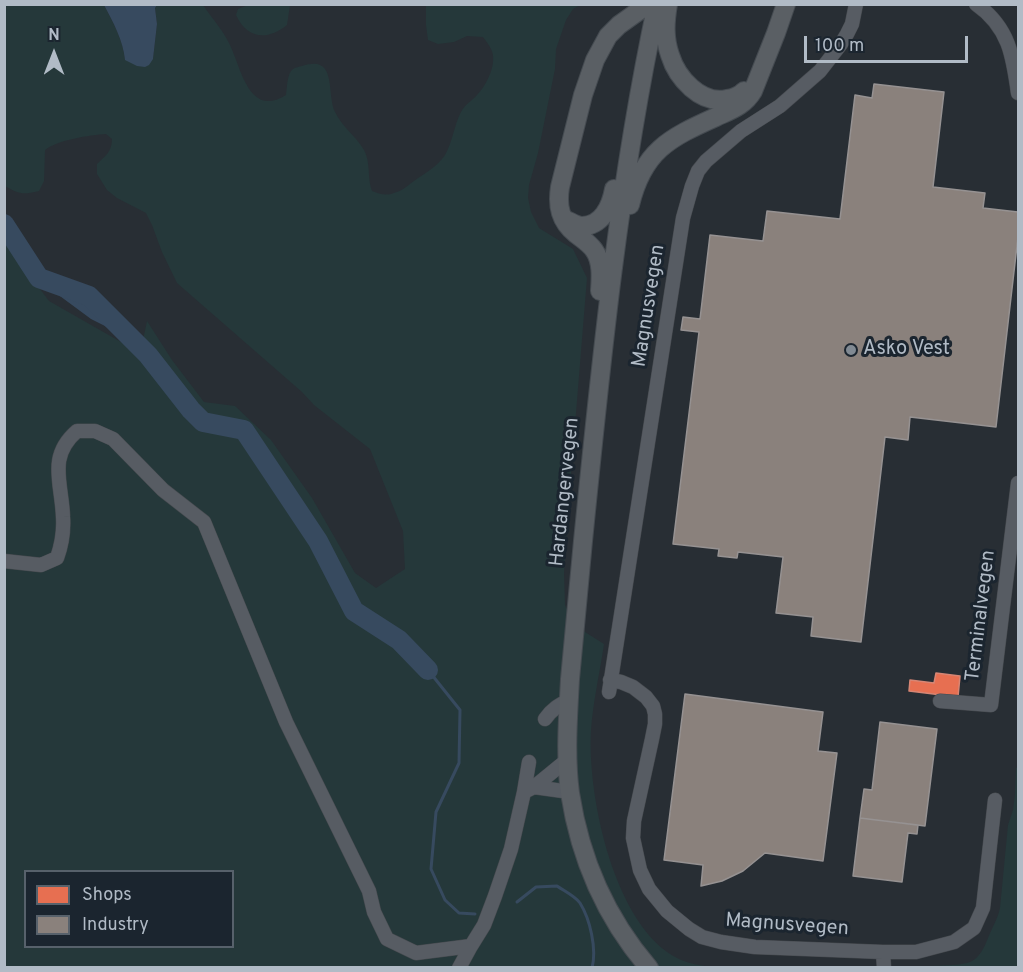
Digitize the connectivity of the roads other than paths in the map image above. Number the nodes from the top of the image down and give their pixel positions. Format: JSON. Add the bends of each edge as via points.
{"nodes":[{"id":1,"x":657,"y":4,"type":"edge"},
{"id":2,"x":668,"y":4,"type":"edge"},
{"id":3,"x":786,"y":4,"type":"edge"},
{"id":4,"x":856,"y":4,"type":"edge"},
{"id":5,"x":976,"y":4,"type":"edge"},
{"id":6,"x":647,"y":5,"type":"edge"},
{"id":7,"x":644,"y":66,"type":"junction"},
{"id":8,"x":756,"y":80,"type":"junction"},
{"id":9,"x":1018,"y":93,"type":"edge"},
{"id":10,"x":564,"y":219,"type":"junction"},
{"id":11,"x":599,"y":386,"type":"junction"},
{"id":12,"x":592,"y":450,"type":"junction"},
{"id":13,"x":1018,"y":483,"type":"edge"},
{"id":14,"x":4,"y":561,"type":"edge"},
{"id":15,"x":569,"y":700,"type":"junction"},
{"id":16,"x":940,"y":701,"type":"dead end"},
{"id":17,"x":545,"y":719,"type":"dead end"},
{"id":18,"x":567,"y":760,"type":"junction"},
{"id":19,"x":529,"y":762,"type":"dead end"},
{"id":20,"x":529,"y":790,"type":"junction"},
{"id":21,"x":570,"y":792,"type":"junction"},
{"id":22,"x":995,"y":800,"type":"dead end"},
{"id":23,"x":471,"y":946,"type":"junction"},
{"id":24,"x":883,"y":952,"type":"junction"},
{"id":25,"x":459,"y":968,"type":"edge"},
{"id":26,"x":649,"y":968,"type":"edge"},
{"id":27,"x":884,"y":968,"type":"edge"}],
"edges":[{"from":1,"to":7,"type":"main road","name":"Hardangervegen"},
{"from":2,"to":8,"type":"main road","via":[[666,34],[670,55],[676,70],[692,88],[711,99],[726,100],[740,95]]},
{"from":3,"to":8,"type":"main road"},
{"from":4,"to":24,"type":"lane","name":"Magnusvegen","via":[[847,34],[820,71],[706,161],[692,186],[683,218],[609,686],[621,682],[633,687],[646,697],[655,714],[633,838],[640,870],[667,912],[702,937],[721,942]]},
{"from":5,"to":9,"type":"lane","via":[[1004,34]]},
{"from":6,"to":10,"type":"main road","via":[[608,36],[595,60],[560,187],[559,208]]},
{"from":7,"to":10,"type":"main road","via":[[631,93],[607,212],[583,226]]},
{"from":7,"to":11,"type":"main road","name":"Hardangervegen","via":[[618,222]]},
{"from":8,"to":11,"type":"main road","via":[[748,99],[669,140],[639,175],[627,222],[613,339]]},
{"from":10,"to":12,"type":"main road","via":[[594,251],[601,274],[591,389]]},
{"from":11,"to":12,"type":"main road","name":"Hardangervegen"},
{"from":12,"to":15,"type":"main road","name":"Hardangervegen"},
{"from":13,"to":16,"type":"lane","name":"Terminalvegen","via":[[991,705]]},
{"from":14,"to":23,"type":"lane","via":[[41,565],[57,558],[63,540],[60,455],[77,431],[95,431],[113,439],[163,490],[204,522],[286,722],[369,891],[387,939],[416,953]]},
{"from":15,"to":17,"type":"lane","via":[[556,706]]},
{"from":15,"to":18,"type":"main road","name":"Hardangervegen"},
{"from":18,"to":20,"type":"lane"},
{"from":18,"to":21,"type":"main road","name":"Hardangervegen"},
{"from":19,"to":20,"type":"lane"},
{"from":20,"to":21,"type":"lane"},
{"from":20,"to":23,"type":"lane","via":[[495,896]]},
{"from":21,"to":26,"type":"main road","name":"Hardangervegen","via":[[582,848],[596,886]]},
{"from":22,"to":24,"type":"lane","name":"Magnusvegen","via":[[983,908],[974,928],[954,942],[916,952]]},
{"from":23,"to":25,"type":"lane"},
{"from":24,"to":27,"type":"lane"}]}
